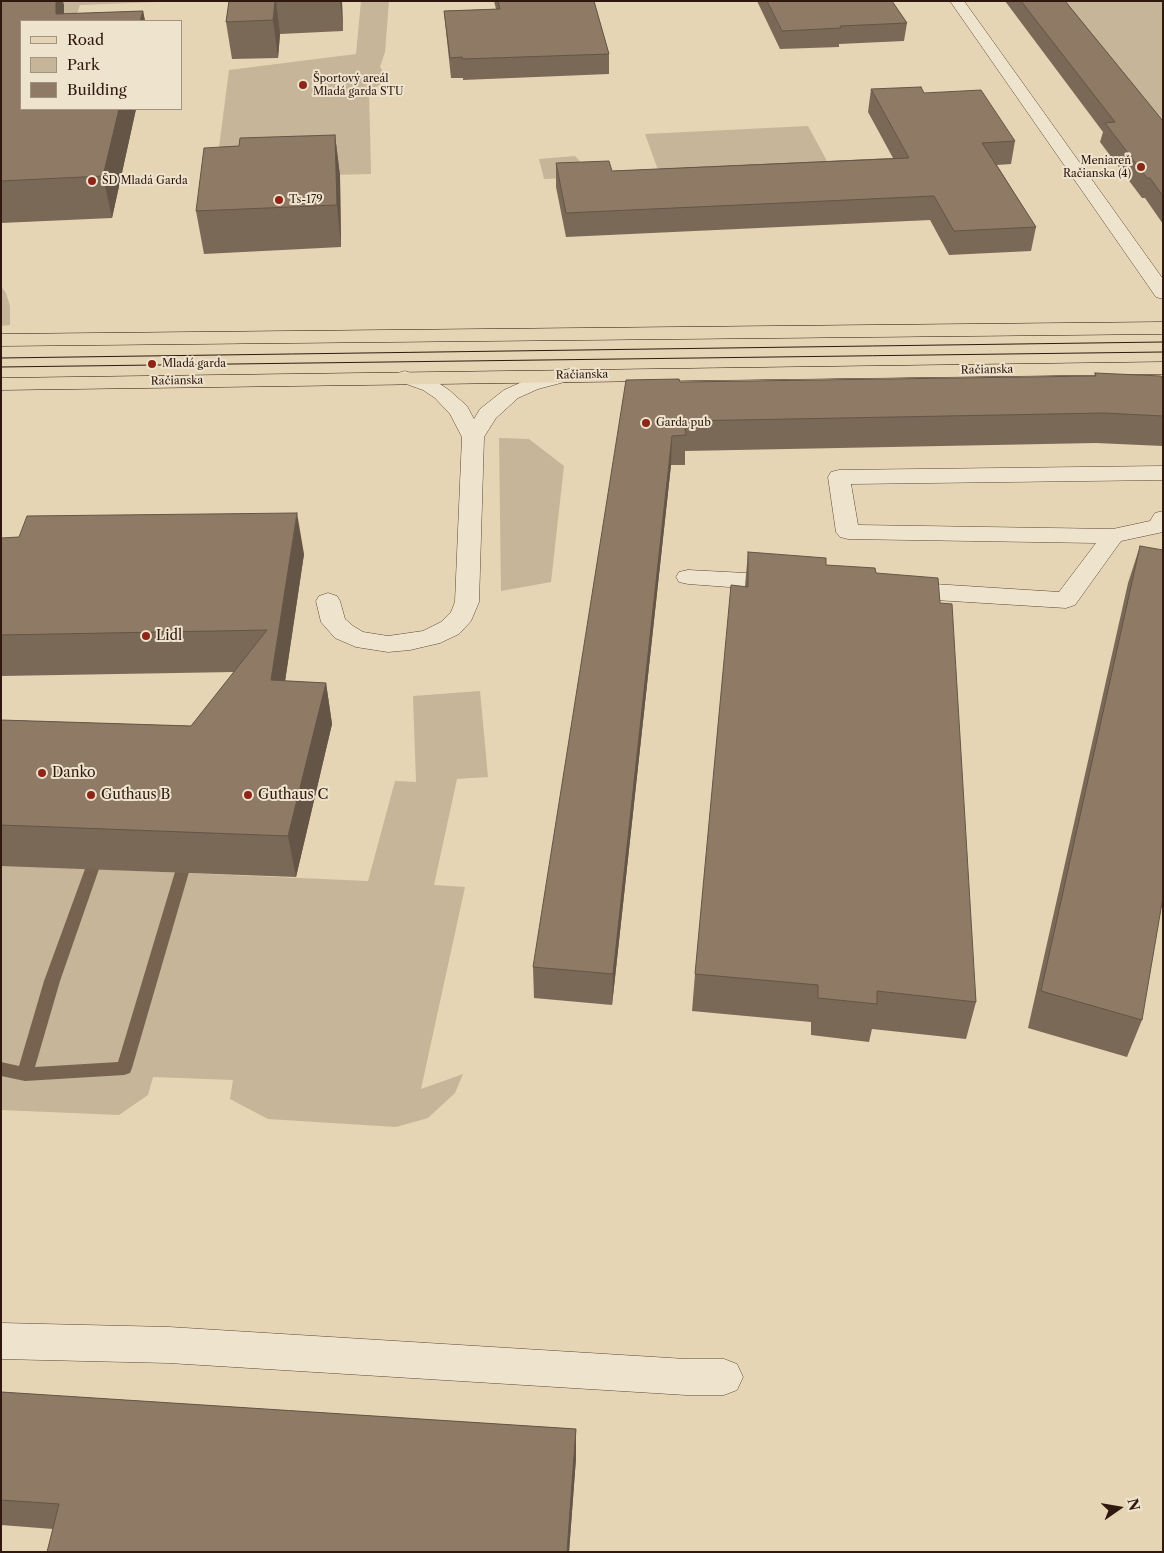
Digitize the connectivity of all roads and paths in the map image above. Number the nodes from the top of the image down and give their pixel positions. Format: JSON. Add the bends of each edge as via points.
{"nodes":[{"id":1,"x":957,"y":1,"type":"edge"},
{"id":2,"x":1163,"y":293,"type":"edge"},
{"id":3,"x":1163,"y":328,"type":"edge"},
{"id":4,"x":1,"y":340,"type":"edge"},
{"id":5,"x":1163,"y":368,"type":"edge"},
{"id":6,"x":569,"y":375,"type":"junction"},
{"id":7,"x":405,"y":377,"type":"junction"},
{"id":8,"x":1,"y":384,"type":"edge"},
{"id":9,"x":473,"y":438,"type":"junction"},
{"id":10,"x":1163,"y":473,"type":"edge"},
{"id":11,"x":1163,"y":518,"type":"edge"},
{"id":12,"x":1113,"y":536,"type":"junction"},
{"id":13,"x":688,"y":577,"type":"dead end"},
{"id":14,"x":805,"y":584,"type":"edge"},
{"id":15,"x":882,"y":589,"type":"edge"},
{"id":16,"x":328,"y":601,"type":"dead end"},
{"id":17,"x":1,"y":1341,"type":"edge"},
{"id":18,"x":724,"y":1377,"type":"dead end"}],
"edges":[{"from":1,"to":2,"type":"lane"},
{"from":3,"to":4,"type":"main road"},
{"from":5,"to":6,"type":"main road","name":"Račianska"},
{"from":6,"to":7,"type":"main road","name":"Račianska"},
{"from":6,"to":9,"type":"lane","via":[[531,385],[512,394],[488,414]]},
{"from":7,"to":8,"type":"main road","name":"Račianska"},
{"from":7,"to":9,"type":"lane","via":[[442,394],[459,411]]},
{"from":9,"to":16,"type":"lane","via":[[467,602],[462,615],[450,628],[431,637],[388,644],[356,639],[333,622]]},
{"from":10,"to":12,"type":"lane","via":[[839,477],[848,532]]},
{"from":11,"to":12,"type":"lane","via":[[1159,526]]},
{"from":12,"to":15,"type":"lane","via":[[1066,600]]},
{"from":13,"to":14,"type":"lane"},
{"from":17,"to":18,"type":"lane","via":[[169,1345]]}]}
